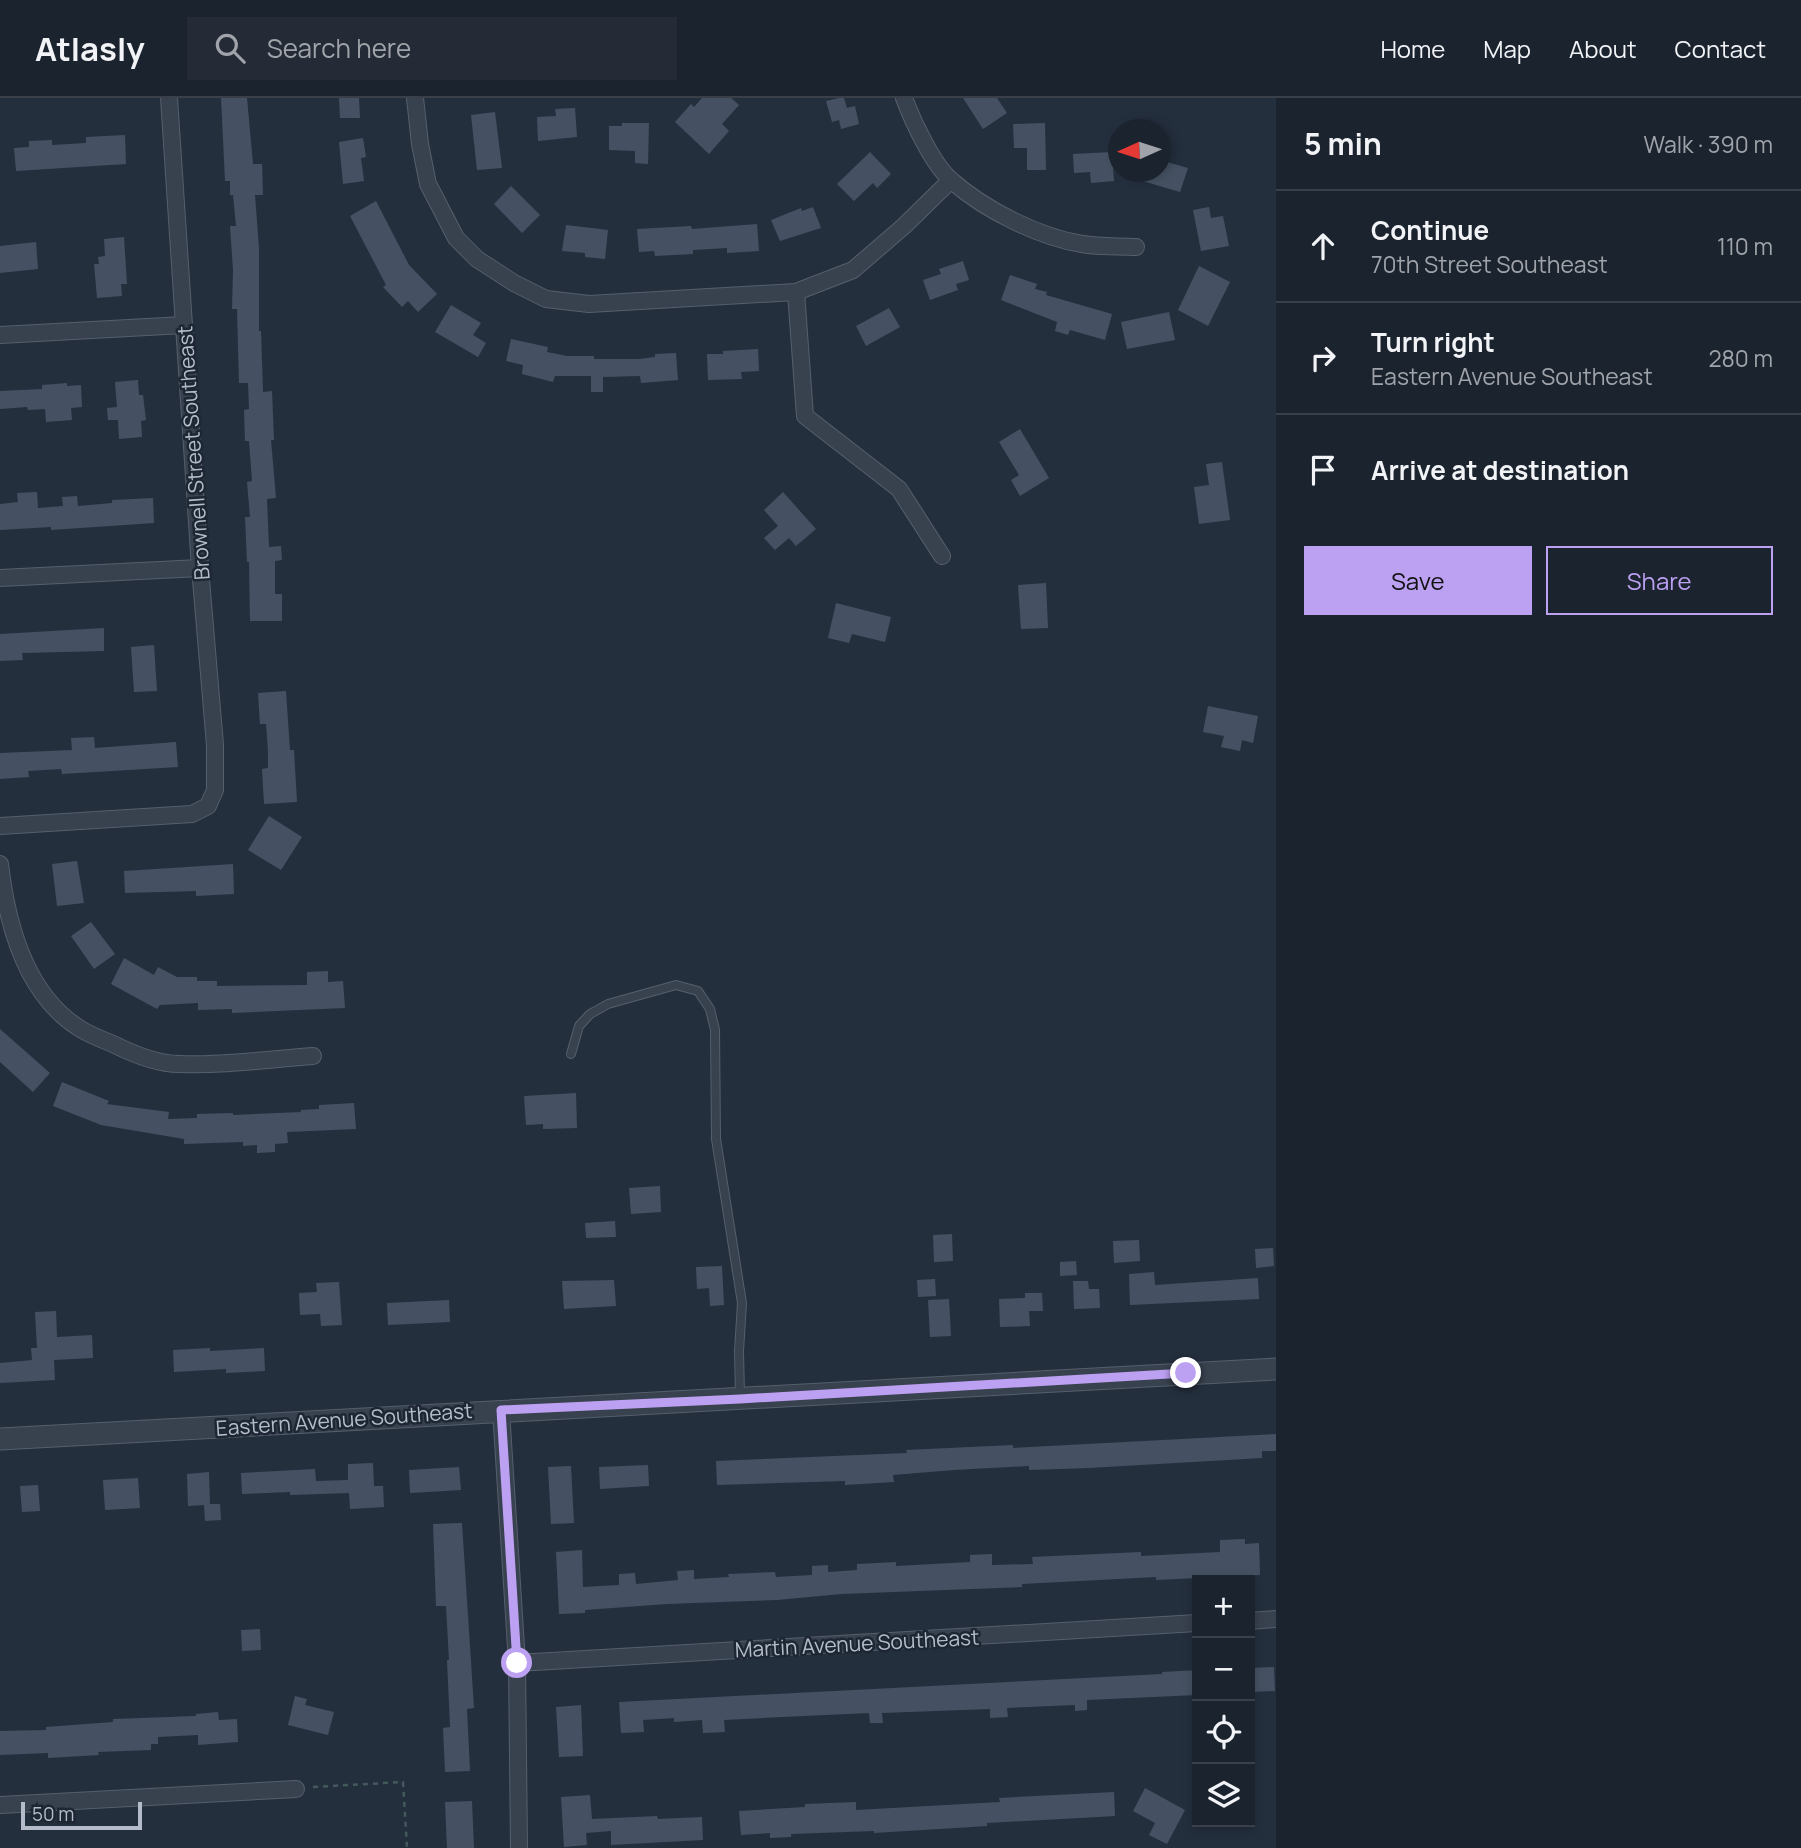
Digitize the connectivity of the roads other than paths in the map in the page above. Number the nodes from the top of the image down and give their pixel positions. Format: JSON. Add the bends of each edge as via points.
{"nodes":[{"id":1,"x":169,"y":98,"type":"edge"},
{"id":2,"x":415,"y":98,"type":"edge"},
{"id":3,"x":904,"y":98,"type":"edge"},
{"id":4,"x":951,"y":180,"type":"junction"},
{"id":5,"x":1136,"y":247,"type":"dead end"},
{"id":6,"x":796,"y":292,"type":"junction"},
{"id":7,"x":184,"y":325,"type":"junction"},
{"id":8,"x":0,"y":335,"type":"edge"},
{"id":9,"x":942,"y":556,"type":"dead end"},
{"id":10,"x":200,"y":568,"type":"junction"},
{"id":11,"x":0,"y":578,"type":"edge"},
{"id":12,"x":0,"y":825,"type":"edge"},
{"id":13,"x":0,"y":864,"type":"edge"},
{"id":14,"x":571,"y":1054,"type":"dead end"},
{"id":15,"x":313,"y":1056,"type":"dead end"},
{"id":16,"x":1276,"y":1369,"type":"edge"},
{"id":17,"x":740,"y":1399,"type":"junction"},
{"id":18,"x":501,"y":1410,"type":"junction"},
{"id":19,"x":0,"y":1438,"type":"edge"},
{"id":20,"x":1276,"y":1619,"type":"edge"},
{"id":21,"x":1255,"y":1620,"type":"edge"},
{"id":22,"x":1192,"y":1623,"type":"edge"},
{"id":23,"x":517,"y":1663,"type":"junction"},
{"id":24,"x":296,"y":1789,"type":"road end"},
{"id":25,"x":0,"y":1805,"type":"edge"},
{"id":26,"x":520,"y":1848,"type":"edge"}],
"edges":[{"from":1,"to":7,"type":"street","name":"Brownell Street Southeast"},
{"from":2,"to":6,"type":"street","via":[[428,184],[456,238],[514,283],[546,299],[589,304]]},
{"from":3,"to":4,"type":"street","via":[[927,147]]},
{"from":4,"to":5,"type":"street","via":[[1031,230],[1082,244]]},
{"from":4,"to":6,"type":"street","via":[[853,270]]},
{"from":6,"to":9,"type":"street","via":[[805,416],[899,489]]},
{"from":7,"to":8,"type":"street"},
{"from":7,"to":10,"type":"street","name":"Brownell Street Southeast"},
{"from":10,"to":11,"type":"street"},
{"from":10,"to":12,"type":"street","name":"Brownell Street Southeast","via":[[215,745],[215,790],[208,806],[191,814]]},
{"from":13,"to":15,"type":"street","via":[[5,903],[27,966],[41,993],[82,1030],[134,1054],[177,1065]]},
{"from":14,"to":17,"type":"lane","via":[[579,1026],[608,1004],[676,985],[698,991],[710,1009],[715,1030],[716,1139],[742,1303]]},
{"from":16,"to":17,"type":"street","name":"Eastern Avenue Southeast"},
{"from":17,"to":18,"type":"street","name":"Eastern Avenue Southeast"},
{"from":18,"to":19,"type":"street","name":"Eastern Avenue Southeast"},
{"from":18,"to":23,"type":"street"},
{"from":20,"to":21,"type":"street"},
{"from":22,"to":23,"type":"street","name":"Martin Avenue Southeast"},
{"from":23,"to":26,"type":"street"},
{"from":24,"to":25,"type":"street"}]}
